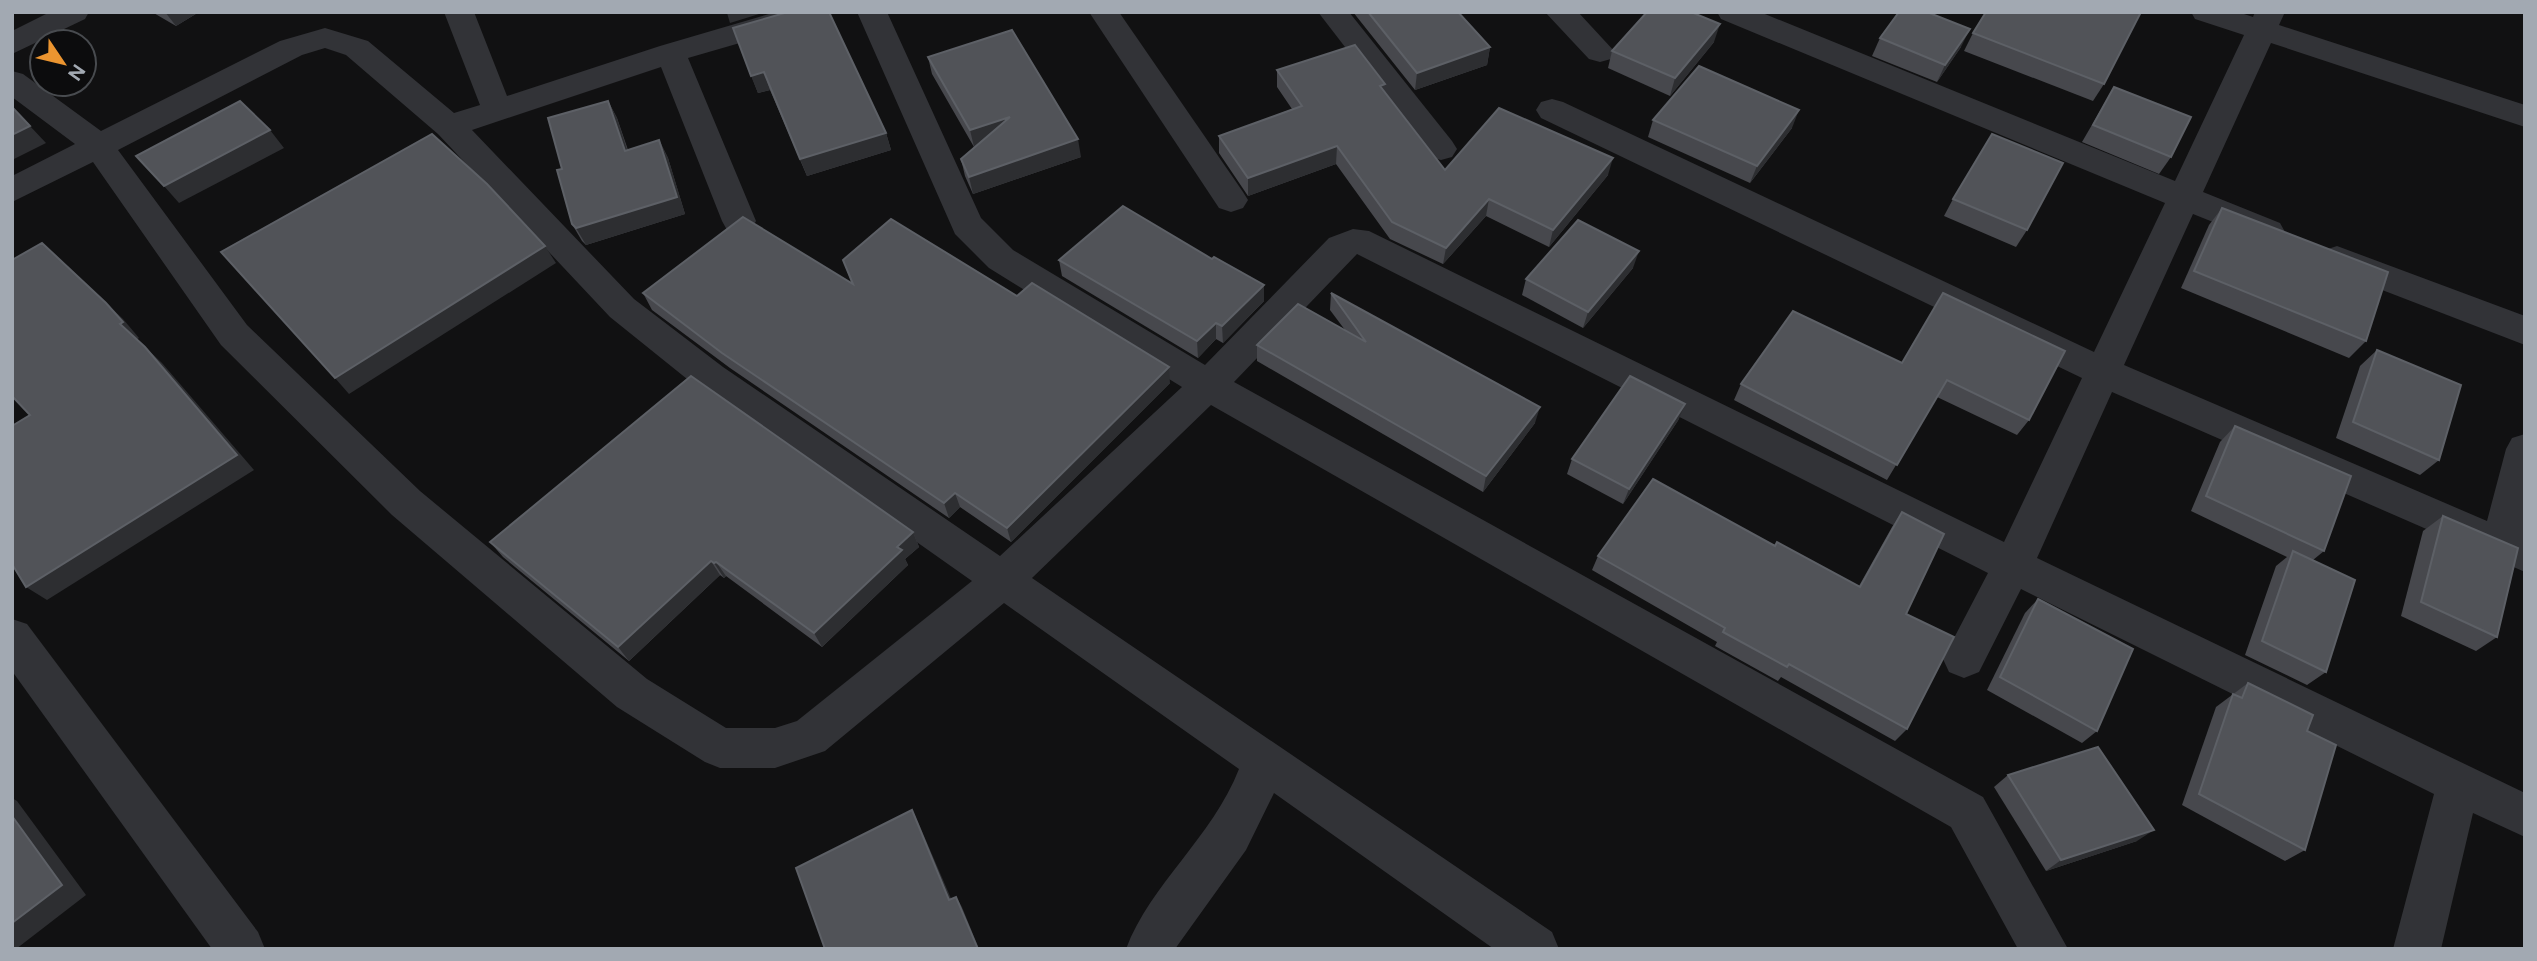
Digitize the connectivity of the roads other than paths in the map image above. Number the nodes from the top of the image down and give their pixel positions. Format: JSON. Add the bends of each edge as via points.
{"nodes":[{"id":1,"x":74,"y":12,"type":"edge"},
{"id":2,"x":459,"y":12,"type":"edge"},
{"id":3,"x":696,"y":12,"type":"edge"},
{"id":4,"x":811,"y":12,"type":"edge"},
{"id":5,"x":872,"y":12,"type":"edge"},
{"id":6,"x":1104,"y":12,"type":"edge"},
{"id":7,"x":1333,"y":12,"type":"edge"},
{"id":8,"x":1560,"y":12,"type":"edge"},
{"id":9,"x":1732,"y":12,"type":"edge"},
{"id":10,"x":2206,"y":12,"type":"edge"},
{"id":11,"x":2266,"y":22,"type":"edge"},
{"id":12,"x":713,"y":40,"type":"junction"},
{"id":13,"x":12,"y":44,"type":"edge"},
{"id":14,"x":1600,"y":52,"type":"dead end"},
{"id":15,"x":671,"y":53,"type":"junction"},
{"id":16,"x":12,"y":81,"type":"edge"},
{"id":17,"x":497,"y":109,"type":"junction"},
{"id":18,"x":1552,"y":110,"type":"dead end"},
{"id":19,"x":2525,"y":116,"type":"edge"},
{"id":20,"x":449,"y":126,"type":"junction"},
{"id":21,"x":98,"y":145,"type":"junction"},
{"id":22,"x":1441,"y":149,"type":"dead end"},
{"id":23,"x":12,"y":190,"type":"edge"},
{"id":24,"x":1231,"y":200,"type":"dead end"},
{"id":25,"x":2183,"y":200,"type":"junction"},
{"id":26,"x":739,"y":221,"type":"edge"},
{"id":27,"x":2525,"y":331,"type":"edge"},
{"id":28,"x":2104,"y":372,"type":"junction"},
{"id":29,"x":1208,"y":385,"type":"junction"},
{"id":30,"x":2525,"y":449,"type":"edge"},
{"id":31,"x":2513,"y":550,"type":"edge"},
{"id":32,"x":2013,"y":566,"type":"junction"},
{"id":33,"x":1001,"y":581,"type":"junction"},
{"id":34,"x":12,"y":637,"type":"edge"},
{"id":35,"x":1964,"y":659,"type":"dead end"},
{"id":36,"x":1264,"y":760,"type":"junction"},
{"id":37,"x":2458,"y":785,"type":"junction"},
{"id":38,"x":2525,"y":816,"type":"edge"},
{"id":39,"x":241,"y":949,"type":"edge"},
{"id":40,"x":1150,"y":949,"type":"edge"},
{"id":41,"x":1535,"y":949,"type":"edge"},
{"id":42,"x":2044,"y":949,"type":"edge"},
{"id":43,"x":2417,"y":949,"type":"edge"}],
"edges":[{"from":1,"to":13,"type":"street"},
{"from":2,"to":17,"type":"street"},
{"from":3,"to":12,"type":"street"},
{"from":4,"to":12,"type":"street"},
{"from":5,"to":29,"type":"street","via":[[967,225],[1001,259]]},
{"from":6,"to":24,"type":"street"},
{"from":7,"to":22,"type":"street"},
{"from":8,"to":14,"type":"street"},
{"from":9,"to":25,"type":"street"},
{"from":10,"to":11,"type":"street"},
{"from":11,"to":19,"type":"street"},
{"from":11,"to":25,"type":"street"},
{"from":12,"to":15,"type":"street"},
{"from":15,"to":17,"type":"street"},
{"from":15,"to":26,"type":"street"},
{"from":16,"to":21,"type":"street"},
{"from":17,"to":20,"type":"street"},
{"from":18,"to":28,"type":"street"},
{"from":20,"to":21,"type":"street","via":[[357,48],[325,38],[291,48]]},
{"from":20,"to":33,"type":"street","via":[[622,307],[710,377]]},
{"from":21,"to":23,"type":"street"},
{"from":21,"to":33,"type":"street","via":[[234,335],[396,494],[632,693],[720,748],[775,748],[810,737]]},
{"from":25,"to":27,"type":"street"},
{"from":25,"to":28,"type":"street"},
{"from":28,"to":31,"type":"street"},
{"from":28,"to":32,"type":"street"},
{"from":29,"to":32,"type":"street","via":[[1341,247],[1353,241],[1369,243]]},
{"from":29,"to":33,"type":"street"},
{"from":29,"to":42,"type":"street","via":[[1967,811]]},
{"from":30,"to":31,"type":"street"},
{"from":32,"to":35,"type":"street"},
{"from":32,"to":37,"type":"street"},
{"from":33,"to":36,"type":"street"},
{"from":34,"to":39,"type":"street"},
{"from":36,"to":40,"type":"street","via":[[1230,835]]},
{"from":36,"to":41,"type":"street"},
{"from":37,"to":38,"type":"street"},
{"from":37,"to":43,"type":"street"}]}
